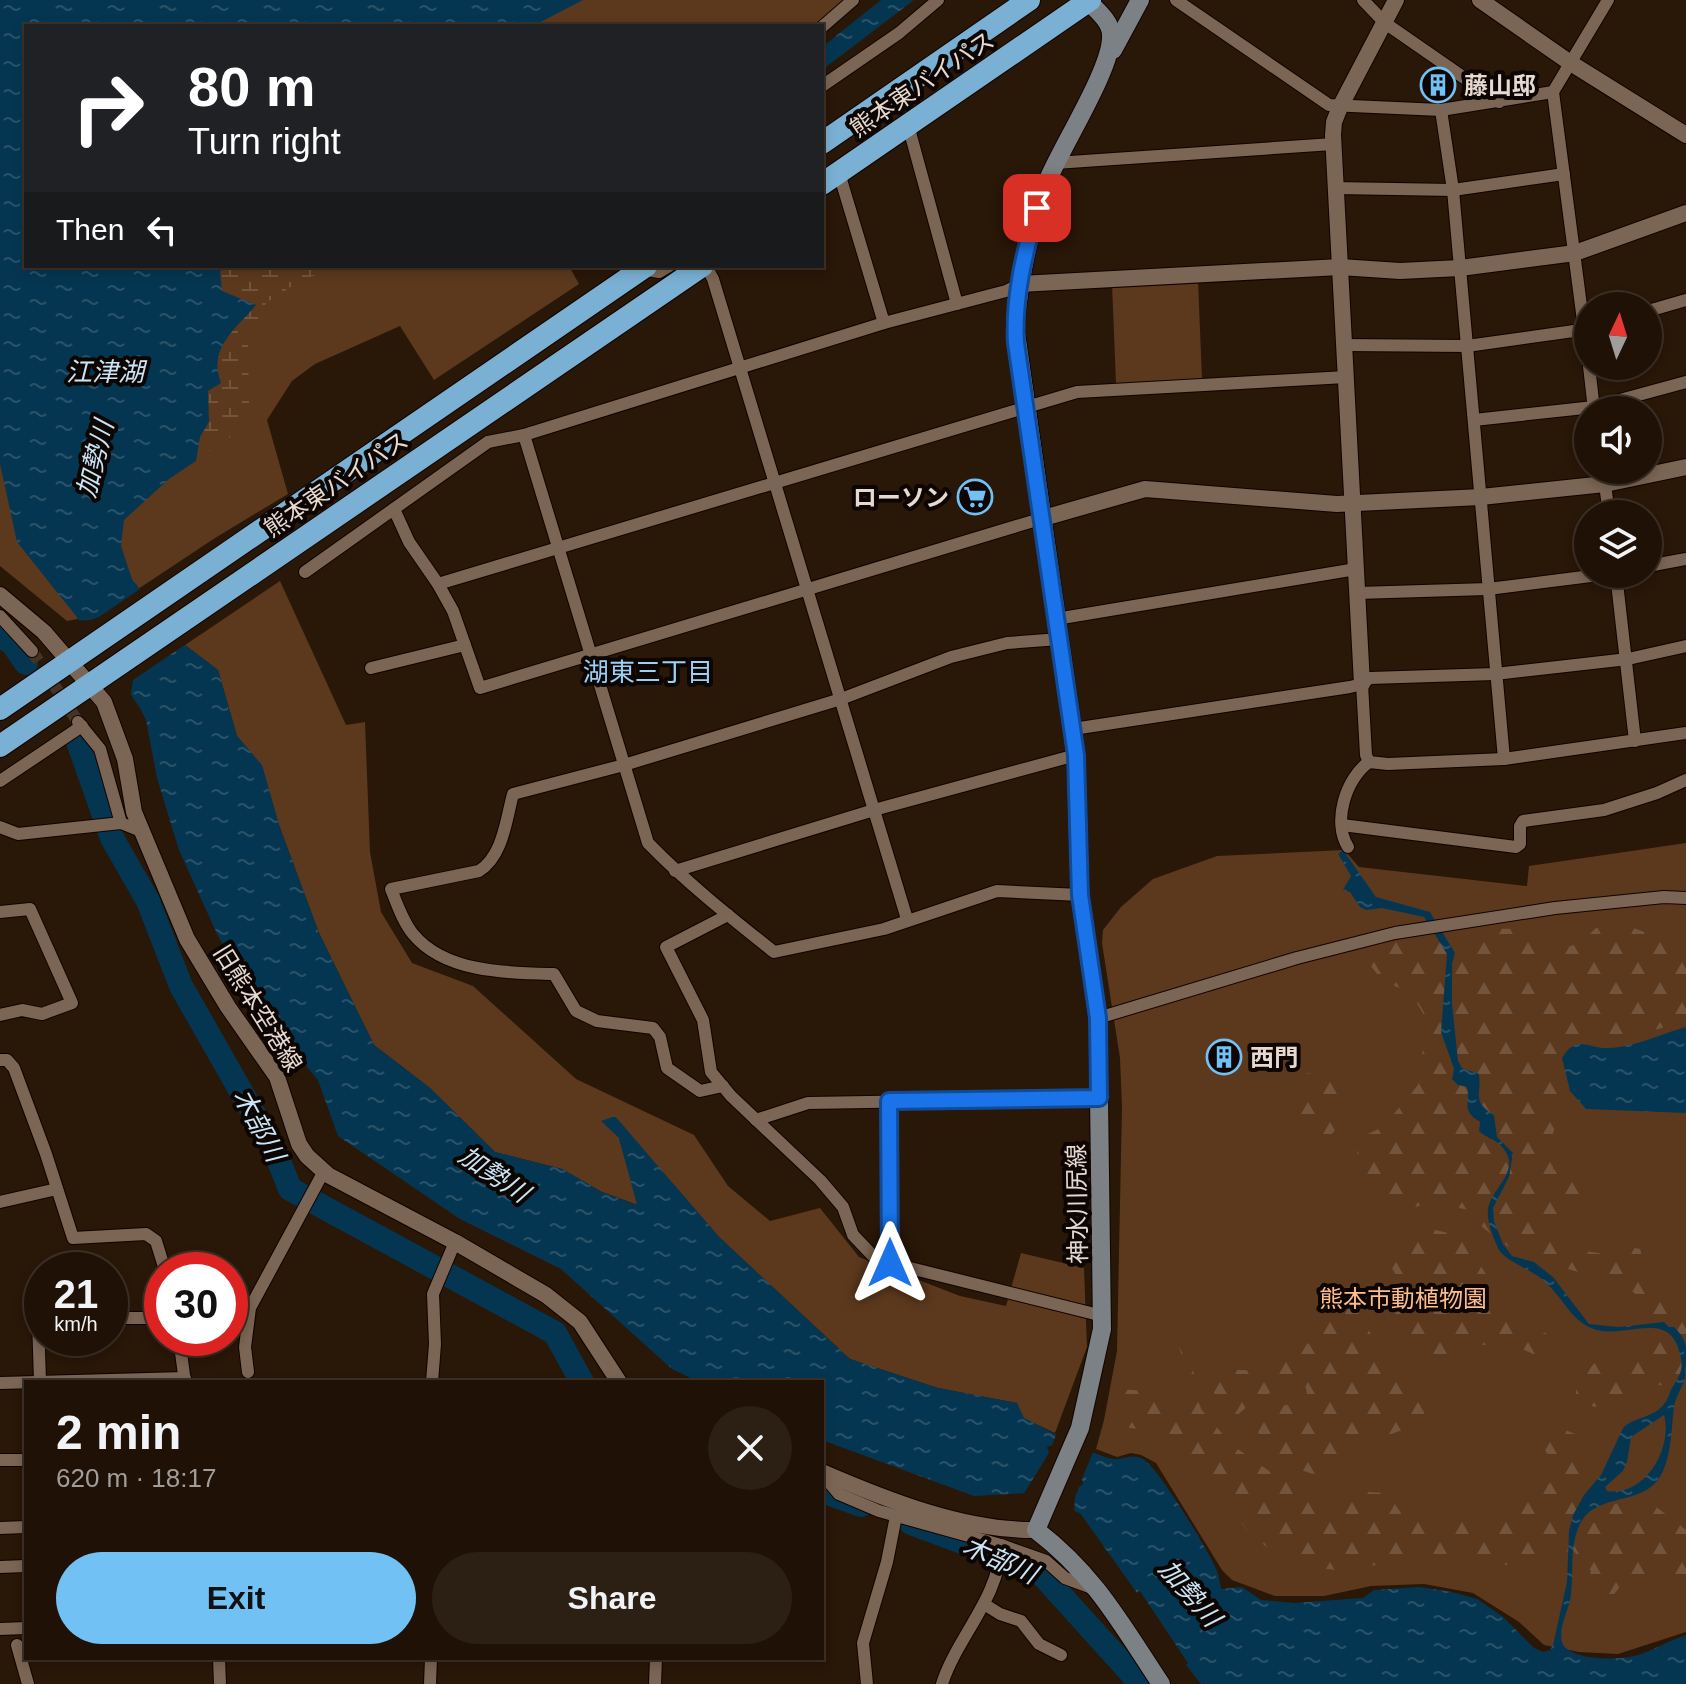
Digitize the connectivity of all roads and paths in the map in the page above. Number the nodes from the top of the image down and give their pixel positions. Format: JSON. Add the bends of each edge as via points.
{"nodes":[{"id":1,"x":853,"y":0,"type":"edge"},
{"id":2,"x":938,"y":0,"type":"edge"},
{"id":3,"x":1029,"y":0,"type":"edge"},
{"id":4,"x":1089,"y":0,"type":"edge"},
{"id":5,"x":1140,"y":0,"type":"edge"},
{"id":6,"x":1176,"y":0,"type":"edge"},
{"id":7,"x":1363,"y":0,"type":"edge"},
{"id":8,"x":1396,"y":0,"type":"edge"},
{"id":9,"x":1480,"y":0,"type":"edge"},
{"id":10,"x":1608,"y":0,"type":"edge"},
{"id":11,"x":1385,"y":23,"type":"junction"},
{"id":12,"x":824,"y":25,"type":"edge"},
{"id":13,"x":1569,"y":62,"type":"junction"},
{"id":14,"x":1104,"y":69,"type":"junction"},
{"id":15,"x":824,"y":85,"type":"edge"},
{"id":16,"x":1553,"y":92,"type":"junction"},
{"id":17,"x":1499,"y":102,"type":"junction"},
{"id":18,"x":1340,"y":107,"type":"junction"},
{"id":19,"x":1441,"y":110,"type":"junction"},
{"id":20,"x":908,"y":125,"type":"junction"},
{"id":21,"x":1686,"y":135,"type":"edge"},
{"id":22,"x":824,"y":142,"type":"edge"},
{"id":23,"x":1333,"y":144,"type":"junction"},
{"id":24,"x":1055,"y":163,"type":"junction"},
{"id":25,"x":1564,"y":174,"type":"junction"},
{"id":26,"x":830,"y":178,"type":"edge"},
{"id":27,"x":1335,"y":188,"type":"junction"},
{"id":28,"x":1453,"y":190,"type":"junction"},
{"id":29,"x":1686,"y":213,"type":"edge"},
{"id":30,"x":1575,"y":253,"type":"junction"},
{"id":31,"x":1340,"y":267,"type":"junction"},
{"id":32,"x":643,"y":268,"type":"edge"},
{"id":33,"x":647,"y":268,"type":"edge"},
{"id":34,"x":666,"y":268,"type":"edge"},
{"id":35,"x":701,"y":268,"type":"edge"},
{"id":36,"x":705,"y":268,"type":"edge"},
{"id":37,"x":1460,"y":268,"type":"junction"},
{"id":38,"x":1020,"y":284,"type":"junction"},
{"id":39,"x":1581,"y":292,"type":"edge"},
{"id":40,"x":1686,"y":300,"type":"edge"},
{"id":41,"x":957,"y":304,"type":"junction"},
{"id":42,"x":1662,"y":307,"type":"edge"},
{"id":43,"x":884,"y":323,"type":"junction"},
{"id":44,"x":1574,"y":332,"type":"edge"},
{"id":45,"x":1344,"y":345,"type":"junction"},
{"id":46,"x":1467,"y":346,"type":"junction"},
{"id":47,"x":740,"y":368,"type":"junction"},
{"id":48,"x":1346,"y":377,"type":"junction"},
{"id":49,"x":1686,"y":382,"type":"edge"},
{"id":50,"x":1638,"y":396,"type":"edge"},
{"id":51,"x":1024,"y":406,"type":"junction"},
{"id":52,"x":1574,"y":411,"type":"edge"},
{"id":53,"x":1474,"y":420,"type":"junction"},
{"id":54,"x":473,"y":423,"type":"junction"},
{"id":55,"x":524,"y":435,"type":"junction"},
{"id":56,"x":488,"y":442,"type":"junction"},
{"id":57,"x":1686,"y":467,"type":"edge"},
{"id":58,"x":1662,"y":470,"type":"edge"},
{"id":59,"x":774,"y":482,"type":"junction"},
{"id":60,"x":1574,"y":482,"type":"edge"},
{"id":61,"x":1481,"y":497,"type":"junction"},
{"id":62,"x":1352,"y":502,"type":"junction"},
{"id":63,"x":394,"y":509,"type":"junction"},
{"id":64,"x":1040,"y":519,"type":"junction"},
{"id":65,"x":559,"y":546,"type":"junction"},
{"id":66,"x":1686,"y":559,"type":"edge"},
{"id":67,"x":1662,"y":563,"type":"edge"},
{"id":68,"x":1356,"y":569,"type":"junction"},
{"id":69,"x":305,"y":572,"type":"dead end"},
{"id":70,"x":1574,"y":578,"type":"edge"},
{"id":71,"x":438,"y":584,"type":"junction"},
{"id":72,"x":1618,"y":588,"type":"edge"},
{"id":73,"x":809,"y":589,"type":"junction"},
{"id":74,"x":1488,"y":589,"type":"junction"},
{"id":75,"x":1357,"y":593,"type":"junction"},
{"id":76,"x":0,"y":595,"type":"edge"},
{"id":77,"x":0,"y":616,"type":"edge"},
{"id":78,"x":1056,"y":619,"type":"junction"},
{"id":79,"x":1060,"y":639,"type":"junction"},
{"id":80,"x":465,"y":645,"type":"junction"},
{"id":81,"x":1686,"y":646,"type":"edge"},
{"id":82,"x":32,"y":651,"type":"tunnel mouth"},
{"id":83,"x":591,"y":654,"type":"junction"},
{"id":84,"x":77,"y":656,"type":"junction"},
{"id":85,"x":1628,"y":659,"type":"junction"},
{"id":86,"x":371,"y":668,"type":"dead end"},
{"id":87,"x":1495,"y":674,"type":"junction"},
{"id":88,"x":97,"y":681,"type":"junction"},
{"id":89,"x":1362,"y":684,"type":"junction"},
{"id":90,"x":841,"y":699,"type":"junction"},
{"id":91,"x":0,"y":709,"type":"edge"},
{"id":92,"x":1073,"y":729,"type":"junction"},
{"id":93,"x":1686,"y":733,"type":"edge"},
{"id":94,"x":1635,"y":741,"type":"junction"},
{"id":95,"x":0,"y":746,"type":"edge"},
{"id":96,"x":1076,"y":755,"type":"junction"},
{"id":97,"x":1504,"y":759,"type":"junction"},
{"id":98,"x":1369,"y":762,"type":"junction"},
{"id":99,"x":624,"y":765,"type":"junction"},
{"id":100,"x":1686,"y":780,"type":"edge"},
{"id":101,"x":0,"y":781,"type":"edge"},
{"id":102,"x":874,"y":810,"type":"junction"},
{"id":103,"x":121,"y":823,"type":"junction"},
{"id":104,"x":1342,"y":825,"type":"junction"},
{"id":105,"x":0,"y":827,"type":"edge"},
{"id":106,"x":141,"y":831,"type":"junction"},
{"id":107,"x":1348,"y":847,"type":"dead end"},
{"id":108,"x":675,"y":871,"type":"junction"},
{"id":109,"x":1080,"y":895,"type":"junction"},
{"id":110,"x":1686,"y":898,"type":"edge"},
{"id":111,"x":0,"y":912,"type":"edge"},
{"id":112,"x":728,"y":915,"type":"junction"},
{"id":113,"x":907,"y":919,"type":"junction"},
{"id":114,"x":0,"y":1015,"type":"edge"},
{"id":115,"x":1098,"y":1018,"type":"junction"},
{"id":116,"x":0,"y":1060,"type":"edge"},
{"id":117,"x":723,"y":1086,"type":"junction"},
{"id":118,"x":1099,"y":1098,"type":"junction"},
{"id":119,"x":889,"y":1101,"type":"junction"},
{"id":120,"x":756,"y":1120,"type":"junction"},
{"id":121,"x":324,"y":1171,"type":"junction"},
{"id":122,"x":57,"y":1189,"type":"junction"},
{"id":123,"x":0,"y":1202,"type":"edge"},
{"id":124,"x":455,"y":1242,"type":"junction"},
{"id":125,"x":159,"y":1252,"type":"edge"},
{"id":126,"x":890,"y":1263,"type":"junction"},
{"id":127,"x":248,"y":1303,"type":"edge"},
{"id":128,"x":251,"y":1305,"type":"junction"},
{"id":129,"x":1103,"y":1316,"type":"junction"},
{"id":130,"x":39,"y":1356,"type":"edge"},
{"id":131,"x":182,"y":1356,"type":"edge"},
{"id":132,"x":248,"y":1372,"type":"dead end"},
{"id":133,"x":40,"y":1380,"type":"edge"},
{"id":134,"x":185,"y":1380,"type":"edge"},
{"id":135,"x":432,"y":1380,"type":"edge"},
{"id":136,"x":618,"y":1380,"type":"edge"},
{"id":137,"x":24,"y":1382,"type":"edge"},
{"id":138,"x":0,"y":1383,"type":"edge"},
{"id":139,"x":0,"y":1460,"type":"edge"},
{"id":140,"x":24,"y":1460,"type":"edge"},
{"id":141,"x":824,"y":1474,"type":"edge"},
{"id":142,"x":824,"y":1475,"type":"edge"},
{"id":143,"x":896,"y":1516,"type":"junction"},
{"id":144,"x":24,"y":1527,"type":"edge"},
{"id":145,"x":0,"y":1528,"type":"edge"},
{"id":146,"x":1036,"y":1530,"type":"junction"},
{"id":147,"x":1001,"y":1545,"type":"junction"},
{"id":148,"x":24,"y":1566,"type":"edge"},
{"id":149,"x":0,"y":1567,"type":"edge"},
{"id":150,"x":1100,"y":1591,"type":"junction"},
{"id":151,"x":984,"y":1604,"type":"junction"},
{"id":152,"x":24,"y":1628,"type":"edge"},
{"id":153,"x":0,"y":1629,"type":"edge"},
{"id":154,"x":17,"y":1645,"type":"dead end"},
{"id":155,"x":1061,"y":1655,"type":"dead end"},
{"id":156,"x":219,"y":1660,"type":"edge"},
{"id":157,"x":431,"y":1660,"type":"edge"},
{"id":158,"x":656,"y":1660,"type":"edge"},
{"id":159,"x":28,"y":1684,"type":"edge"},
{"id":160,"x":220,"y":1684,"type":"edge"},
{"id":161,"x":430,"y":1684,"type":"edge"},
{"id":162,"x":655,"y":1684,"type":"edge"},
{"id":163,"x":867,"y":1684,"type":"edge"},
{"id":164,"x":942,"y":1684,"type":"edge"},
{"id":165,"x":1161,"y":1684,"type":"edge"}],
"edges":[{"from":1,"to":12,"type":"street"},
{"from":2,"to":15,"type":"street"},
{"from":3,"to":22,"type":"highway","name":"熊本東バイパス"},
{"from":4,"to":14,"type":"main road","name":"神水川尻線","via":[[1112,34]]},
{"from":4,"to":20,"type":"highway","name":"熊本東バイパス"},
{"from":5,"to":14,"type":"main road"},
{"from":6,"to":18,"type":"street","via":[[1329,105]]},
{"from":7,"to":11,"type":"street"},
{"from":8,"to":11,"type":"street"},
{"from":9,"to":13,"type":"street"},
{"from":10,"to":13,"type":"street"},
{"from":11,"to":17,"type":"street"},
{"from":11,"to":18,"type":"street"},
{"from":13,"to":16,"type":"street"},
{"from":13,"to":21,"type":"street"},
{"from":14,"to":24,"type":"main road","name":"神水川尻線"},
{"from":16,"to":17,"type":"street"},
{"from":16,"to":25,"type":"street"},
{"from":17,"to":19,"type":"street"},
{"from":18,"to":19,"type":"street"},
{"from":18,"to":23,"type":"street"},
{"from":19,"to":28,"type":"street"},
{"from":20,"to":26,"type":"highway","name":"熊本東バイパス"},
{"from":20,"to":41,"type":"street"},
{"from":23,"to":24,"type":"street"},
{"from":23,"to":27,"type":"street"},
{"from":24,"to":38,"type":"main road","name":"神水川尻線","via":[[1037,208]]},
{"from":25,"to":28,"type":"street"},
{"from":25,"to":30,"type":"street"},
{"from":26,"to":43,"type":"street"},
{"from":27,"to":28,"type":"street"},
{"from":27,"to":31,"type":"street"},
{"from":28,"to":37,"type":"street"},
{"from":29,"to":30,"type":"street"},
{"from":30,"to":37,"type":"street"},
{"from":30,"to":39,"type":"street"},
{"from":31,"to":37,"type":"street"},
{"from":31,"to":38,"type":"street"},
{"from":31,"to":45,"type":"street"},
{"from":32,"to":84,"type":"highway","name":"熊本東バイパス"},
{"from":33,"to":34,"type":"street"},
{"from":35,"to":54,"type":"highway","name":"熊本東バイパス"},
{"from":36,"to":47,"type":"street"},
{"from":37,"to":46,"type":"street"},
{"from":38,"to":41,"type":"street"},
{"from":38,"to":51,"type":"main road","name":"神水川尻線","via":[[1015,326]]},
{"from":40,"to":42,"type":"street"},
{"from":41,"to":43,"type":"street"},
{"from":43,"to":47,"type":"street"},
{"from":44,"to":46,"type":"street"},
{"from":45,"to":46,"type":"street"},
{"from":45,"to":48,"type":"street"},
{"from":46,"to":53,"type":"street"},
{"from":47,"to":55,"type":"street"},
{"from":47,"to":59,"type":"street"},
{"from":48,"to":51,"type":"street","via":[[1077,392]]},
{"from":48,"to":62,"type":"street"},
{"from":49,"to":50,"type":"street"},
{"from":51,"to":59,"type":"street"},
{"from":51,"to":64,"type":"main road","name":"神水川尻線"},
{"from":52,"to":53,"type":"street"},
{"from":53,"to":61,"type":"street"},
{"from":54,"to":56,"type":"street"},
{"from":54,"to":88,"type":"highway","name":"熊本東バイパス"},
{"from":55,"to":56,"type":"street"},
{"from":55,"to":65,"type":"street"},
{"from":56,"to":63,"type":"street"},
{"from":57,"to":58,"type":"street"},
{"from":59,"to":65,"type":"street"},
{"from":59,"to":73,"type":"street"},
{"from":60,"to":61,"type":"street"},
{"from":61,"to":62,"type":"street"},
{"from":61,"to":74,"type":"street"},
{"from":62,"to":64,"type":"street","via":[[1145,489]]},
{"from":62,"to":68,"type":"street"},
{"from":63,"to":69,"type":"street"},
{"from":63,"to":71,"type":"street"},
{"from":64,"to":73,"type":"street"},
{"from":64,"to":78,"type":"main road","name":"神水川尻線"},
{"from":65,"to":71,"type":"street"},
{"from":65,"to":83,"type":"street"},
{"from":66,"to":67,"type":"street"},
{"from":68,"to":75,"type":"street"},
{"from":68,"to":78,"type":"street"},
{"from":70,"to":74,"type":"street"},
{"from":71,"to":80,"type":"street"},
{"from":72,"to":85,"type":"street"},
{"from":73,"to":83,"type":"street"},
{"from":73,"to":90,"type":"street"},
{"from":74,"to":75,"type":"street"},
{"from":74,"to":87,"type":"street"},
{"from":75,"to":89,"type":"street"},
{"from":76,"to":84,"type":"street","name":"旧熊本空港線"},
{"from":77,"to":82,"type":"street"},
{"from":78,"to":79,"type":"main road","name":"神水川尻線"},
{"from":79,"to":90,"type":"street","via":[[1007,643],[951,657]]},
{"from":79,"to":92,"type":"main road","name":"神水川尻線"},
{"from":80,"to":83,"type":"street","via":[[480,688]]},
{"from":80,"to":86,"type":"street"},
{"from":81,"to":85,"type":"street"},
{"from":83,"to":99,"type":"street"},
{"from":84,"to":88,"type":"street","name":"旧熊本空港線"},
{"from":84,"to":91,"type":"highway","name":"熊本東バイパス"},
{"from":85,"to":87,"type":"street"},
{"from":85,"to":94,"type":"street"},
{"from":87,"to":89,"type":"street","via":[[1370,678]]},
{"from":87,"to":97,"type":"street"},
{"from":88,"to":95,"type":"highway","name":"熊本東バイパス"},
{"from":88,"to":106,"type":"street","name":"旧熊本空港線","via":[[125,759]]},
{"from":89,"to":92,"type":"street"},
{"from":89,"to":98,"type":"street"},
{"from":90,"to":99,"type":"street"},
{"from":90,"to":102,"type":"street"},
{"from":92,"to":96,"type":"main road","name":"神水川尻線"},
{"from":93,"to":94,"type":"street"},
{"from":94,"to":97,"type":"street"},
{"from":96,"to":102,"type":"street"},
{"from":96,"to":109,"type":"main road","name":"神水川尻線"},
{"from":97,"to":98,"type":"street"},
{"from":98,"to":104,"type":"street","via":[[1344,797]]},
{"from":99,"to":108,"type":"street","via":[[648,843]]},
{"from":99,"to":117,"type":"street","via":[[513,794],[499,847],[488,865],[391,889],[410,931],[424,946],[501,973],[554,974],[576,1011],[597,1021],[653,1028],[667,1068],[700,1091]]},
{"from":100,"to":104,"type":"street","via":[[1604,810],[1523,821],[1516,847]]},
{"from":101,"to":103,"type":"street","via":[[80,724],[100,749]]},
{"from":102,"to":108,"type":"street"},
{"from":102,"to":113,"type":"street"},
{"from":103,"to":105,"type":"street","via":[[18,834]]},
{"from":103,"to":106,"type":"street"},
{"from":104,"to":107,"type":"street"},
{"from":106,"to":121,"type":"street","name":"旧熊本空港線","via":[[187,939],[277,1077],[299,1144]]},
{"from":108,"to":112,"type":"street"},
{"from":109,"to":113,"type":"street","via":[[997,891]]},
{"from":109,"to":115,"type":"main road","name":"神水川尻線"},
{"from":110,"to":115,"type":"street","via":[[1555,908],[1395,933]]},
{"from":111,"to":114,"type":"street","via":[[30,909],[72,1003],[42,1014],[22,1010]]},
{"from":112,"to":113,"type":"street","via":[[774,952],[852,937]]},
{"from":112,"to":117,"type":"street","via":[[666,947],[703,1020],[711,1072]]},
{"from":115,"to":118,"type":"main road","name":"神水川尻線"},
{"from":116,"to":122,"type":"street","via":[[14,1068]]},
{"from":117,"to":120,"type":"street"},
{"from":118,"to":119,"type":"street"},
{"from":118,"to":129,"type":"main road","name":"神水川尻線"},
{"from":119,"to":120,"type":"street","via":[[808,1103]]},
{"from":119,"to":126,"type":"street"},
{"from":120,"to":126,"type":"street","via":[[843,1207],[853,1235],[873,1256]]},
{"from":121,"to":124,"type":"street","name":"旧熊本空港線"},
{"from":121,"to":128,"type":"street"},
{"from":122,"to":123,"type":"street"},
{"from":122,"to":125,"type":"street","via":[[73,1238],[146,1234]]},
{"from":124,"to":135,"type":"street","via":[[433,1294]]},
{"from":124,"to":136,"type":"street","name":"旧熊本空港線","via":[[546,1295],[580,1322]]},
{"from":126,"to":129,"type":"street"},
{"from":127,"to":128,"type":"street"},
{"from":128,"to":132,"type":"street","via":[[245,1347]]},
{"from":129,"to":146,"type":"main road","name":"神水川尻線","via":[[1080,1428]]},
{"from":130,"to":133,"type":"street"},
{"from":131,"to":134,"type":"street"},
{"from":137,"to":138,"type":"street"},
{"from":139,"to":140,"type":"street"},
{"from":141,"to":146,"type":"street","via":[[894,1502],[1011,1530]]},
{"from":142,"to":143,"type":"street","via":[[839,1494]]},
{"from":143,"to":147,"type":"street"},
{"from":143,"to":163,"type":"street","via":[[863,1643]]},
{"from":144,"to":145,"type":"street"},
{"from":146,"to":150,"type":"main road"},
{"from":147,"to":150,"type":"street","via":[[1046,1561],[1065,1578]]},
{"from":147,"to":151,"type":"street"},
{"from":148,"to":149,"type":"street"},
{"from":150,"to":165,"type":"main road"},
{"from":151,"to":155,"type":"street","via":[[1021,1621],[1039,1644]]},
{"from":151,"to":164,"type":"street"},
{"from":152,"to":153,"type":"street"},
{"from":154,"to":159,"type":"street"},
{"from":156,"to":160,"type":"street"},
{"from":157,"to":161,"type":"street"},
{"from":158,"to":162,"type":"street"}]}
